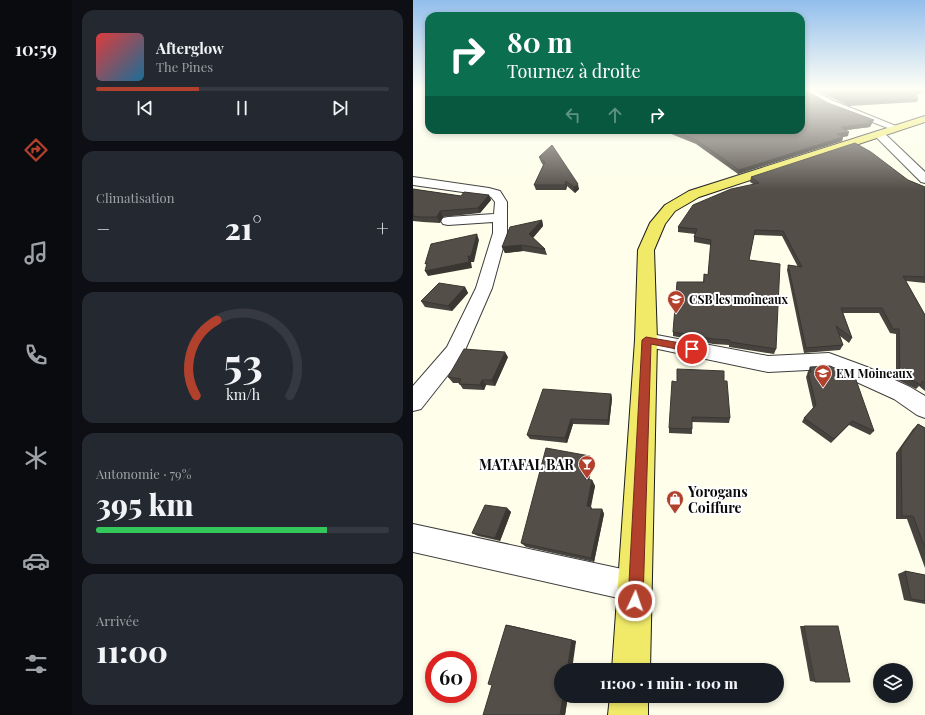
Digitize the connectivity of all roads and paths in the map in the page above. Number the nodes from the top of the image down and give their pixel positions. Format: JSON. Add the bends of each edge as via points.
{"nodes":[{"id":1,"x":872,"y":123,"type":"edge"},
{"id":2,"x":912,"y":123,"type":"edge"},
{"id":3,"x":888,"y":131,"type":"junction"},
{"id":4,"x":925,"y":179,"type":"edge"},
{"id":5,"x":413,"y":181,"type":"edge"},
{"id":6,"x":499,"y":218,"type":"junction"},
{"id":7,"x":449,"y":221,"type":"dead end"},
{"id":8,"x":646,"y":340,"type":"junction"},
{"id":9,"x":413,"y":402,"type":"edge"},
{"id":10,"x":925,"y":408,"type":"edge"},
{"id":11,"x":413,"y":538,"type":"edge"},
{"id":12,"x":636,"y":587,"type":"junction"},
{"id":13,"x":631,"y":663,"type":"edge"},
{"id":14,"x":629,"y":703,"type":"edge"},
{"id":15,"x":628,"y":715,"type":"edge"}],
"edges":[{"from":1,"to":3,"type":"street"},
{"from":2,"to":3,"type":"main road"},
{"from":3,"to":4,"type":"street"},
{"from":3,"to":8,"type":"main road","via":[[694,194],[670,208],[658,223],[645,250]]},
{"from":5,"to":6,"type":"street","via":[[496,194],[501,202]]},
{"from":6,"to":7,"type":"street"},
{"from":6,"to":9,"type":"street","via":[[500,234],[484,288],[455,352]]},
{"from":8,"to":10,"type":"street","via":[[768,364],[829,361],[902,393]]},
{"from":8,"to":12,"type":"main road"},
{"from":11,"to":12,"type":"street"},
{"from":12,"to":13,"type":"main road"},
{"from":14,"to":15,"type":"main road"}]}
